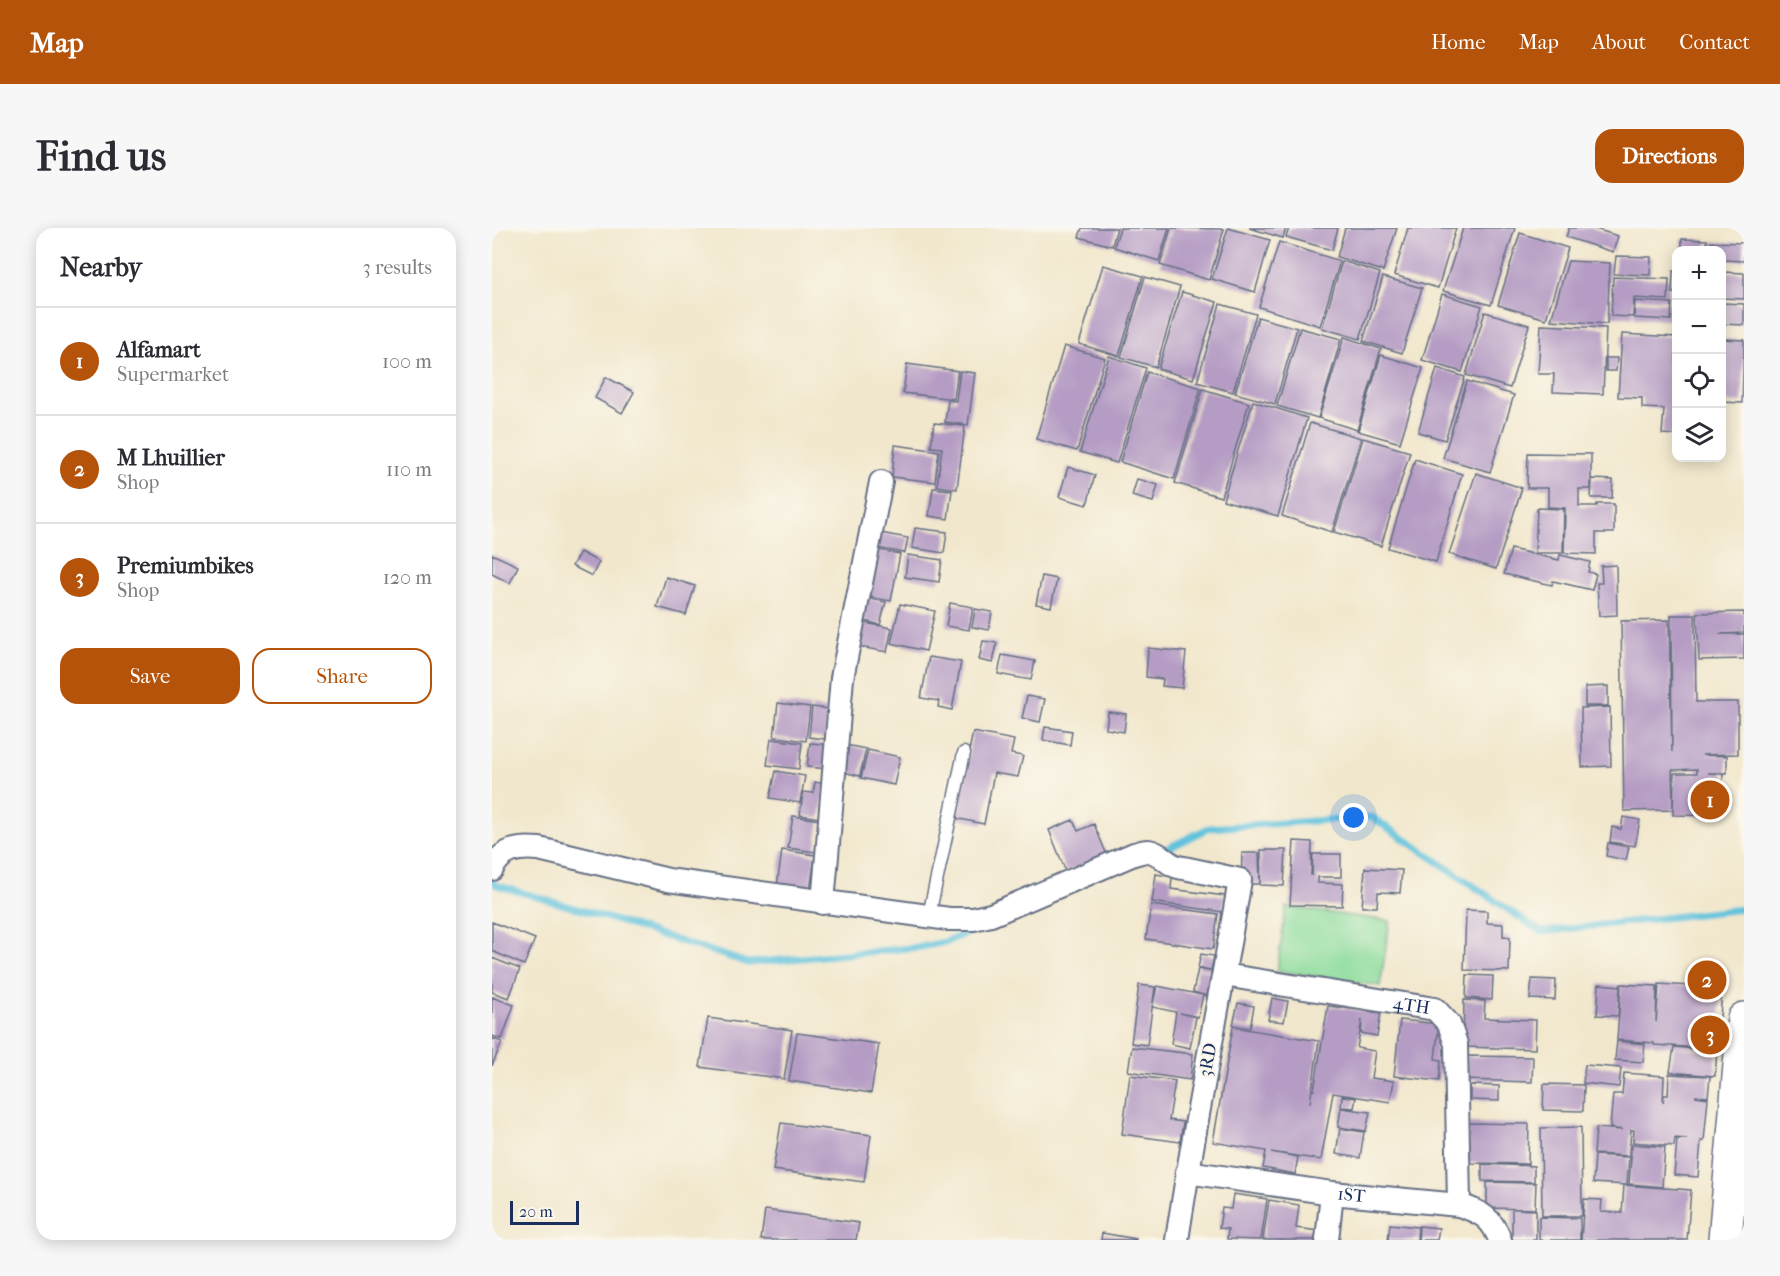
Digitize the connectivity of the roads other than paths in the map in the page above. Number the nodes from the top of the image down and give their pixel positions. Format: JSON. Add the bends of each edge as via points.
{"nodes":[{"id":1,"x":882,"y":482,"type":"dead end"},
{"id":2,"x":964,"y":753,"type":"dead end"},
{"id":3,"x":494,"y":865,"type":"edge"},
{"id":4,"x":823,"y":903,"type":"junction"},
{"id":5,"x":929,"y":915,"type":"junction"},
{"id":6,"x":1224,"y":975,"type":"junction"},
{"id":7,"x":1744,"y":1019,"type":"edge"},
{"id":8,"x":1187,"y":1172,"type":"junction"},
{"id":9,"x":1332,"y":1194,"type":"junction"},
{"id":10,"x":1459,"y":1205,"type":"junction"},
{"id":11,"x":1177,"y":1240,"type":"edge"},
{"id":12,"x":1327,"y":1240,"type":"edge"},
{"id":13,"x":1500,"y":1240,"type":"edge"},
{"id":14,"x":1725,"y":1240,"type":"edge"}],
"edges":[{"from":1,"to":4,"type":"street","via":[[842,678]]},
{"from":2,"to":5,"type":"lane"},
{"from":3,"to":4,"type":"street","via":[[513,850],[524,847],[668,880]]},
{"from":4,"to":5,"type":"street"},
{"from":5,"to":6,"type":"street","name":"3RD","via":[[973,919],[991,915],[1134,854],[1153,852],[1175,867],[1240,880]]},
{"from":6,"to":8,"type":"street","name":"3RD"},
{"from":6,"to":10,"type":"street","name":"4TH","via":[[1435,1009],[1449,1024],[1456,1044]]},
{"from":7,"to":14,"type":"main road"},
{"from":8,"to":9,"type":"street","name":"1ST"},
{"from":8,"to":11,"type":"street","name":"3RD"},
{"from":9,"to":10,"type":"street","name":"1ST"},
{"from":9,"to":12,"type":"street"},
{"from":10,"to":13,"type":"street","name":"1ST","via":[[1478,1211],[1492,1223]]}]}
